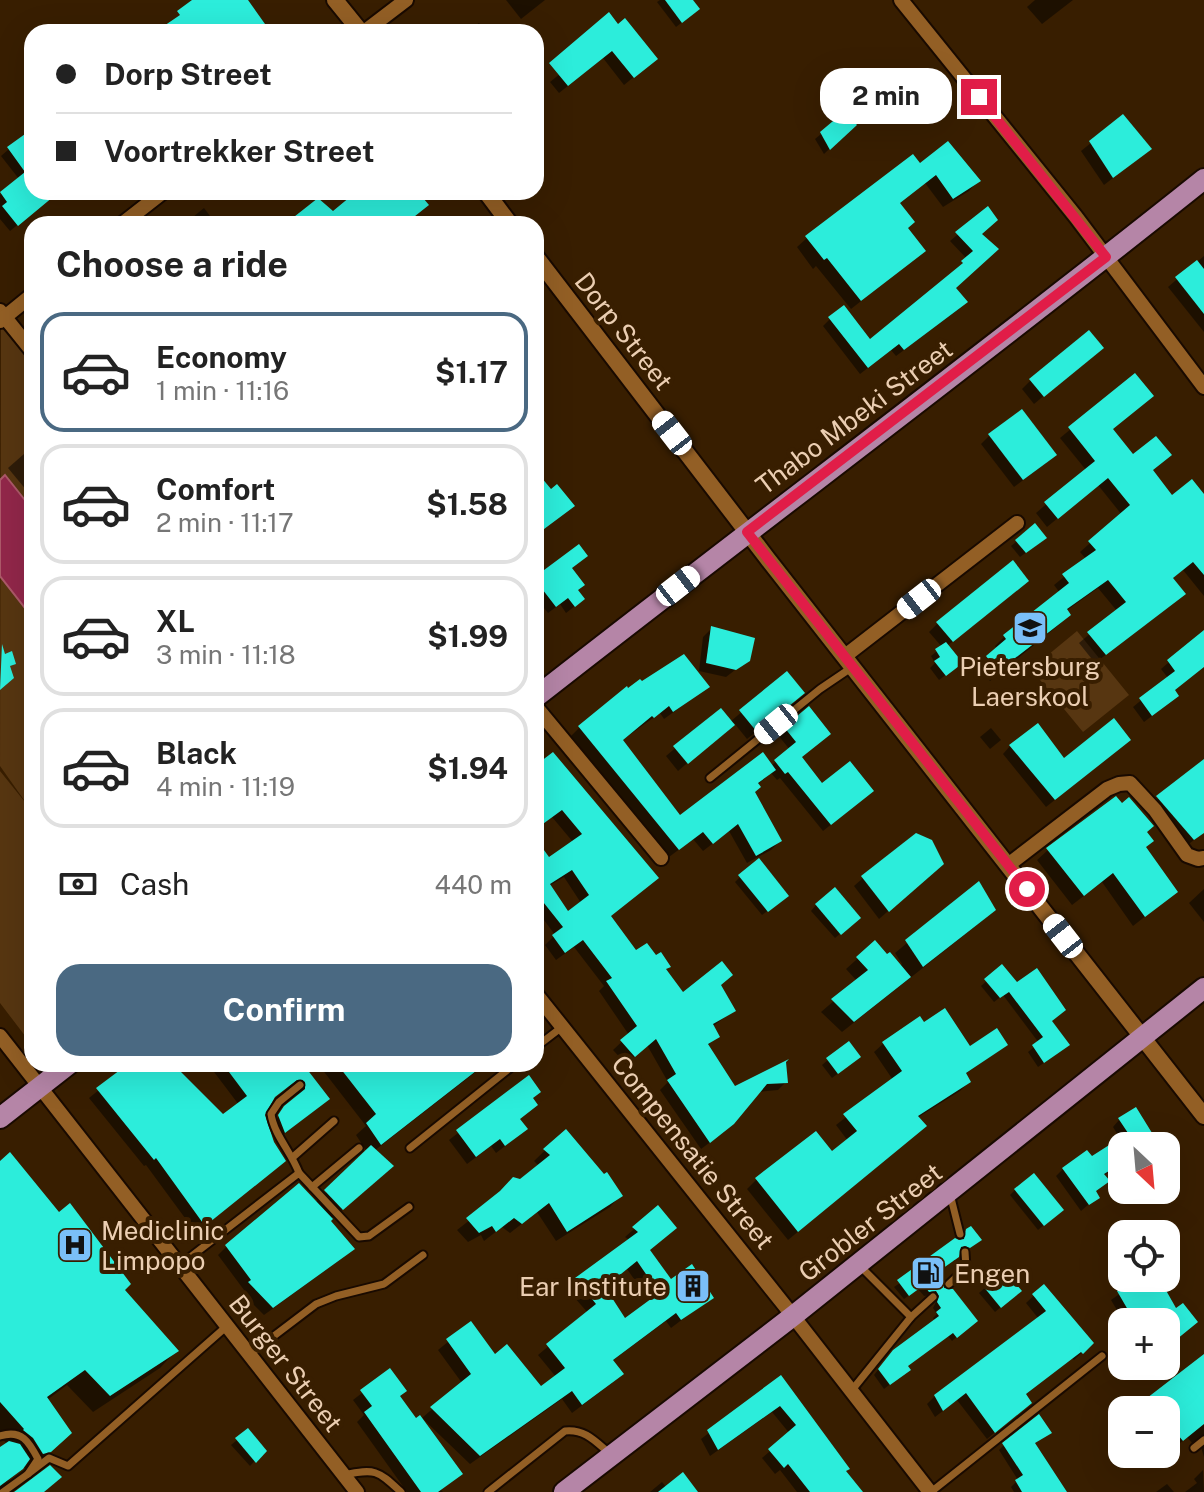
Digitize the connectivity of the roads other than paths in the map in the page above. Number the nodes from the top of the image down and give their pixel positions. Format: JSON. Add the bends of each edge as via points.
{"nodes":[{"id":1,"x":335,"y":0,"type":"edge"},
{"id":2,"x":406,"y":0,"type":"edge"},
{"id":3,"x":901,"y":0,"type":"edge"},
{"id":4,"x":355,"y":24,"type":"edge"},
{"id":5,"x":373,"y":24,"type":"edge"},
{"id":6,"x":1204,"y":179,"type":"edge"},
{"id":7,"x":153,"y":200,"type":"edge"},
{"id":8,"x":132,"y":216,"type":"edge"},
{"id":9,"x":1106,"y":257,"type":"junction"},
{"id":10,"x":544,"y":267,"type":"edge"},
{"id":11,"x":24,"y":301,"type":"edge"},
{"id":12,"x":2,"y":316,"type":"edge"},
{"id":13,"x":24,"y":342,"type":"edge"},
{"id":14,"x":1204,"y":387,"type":"edge"},
{"id":15,"x":1017,"y":523,"type":"dead end"},
{"id":16,"x":747,"y":532,"type":"junction"},
{"id":17,"x":849,"y":662,"type":"junction"},
{"id":18,"x":544,"y":691,"type":"edge"},
{"id":19,"x":544,"y":717,"type":"edge"},
{"id":20,"x":710,"y":778,"type":"dead end"},
{"id":21,"x":661,"y":858,"type":"dead end"},
{"id":22,"x":1204,"y":858,"type":"edge"},
{"id":23,"x":1008,"y":865,"type":"junction"},
{"id":24,"x":1204,"y":988,"type":"edge"},
{"id":25,"x":544,"y":1004,"type":"edge"},
{"id":26,"x":562,"y":1027,"type":"junction"},
{"id":27,"x":0,"y":1036,"type":"edge"},
{"id":28,"x":1143,"y":1038,"type":"junction"},
{"id":29,"x":544,"y":1041,"type":"edge"},
{"id":30,"x":24,"y":1067,"type":"edge"},
{"id":31,"x":28,"y":1072,"type":"edge"},
{"id":32,"x":59,"y":1072,"type":"edge"},
{"id":33,"x":505,"y":1072,"type":"edge"},
{"id":34,"x":300,"y":1085,"type":"dead end"},
{"id":35,"x":39,"y":1087,"type":"junction"},
{"id":36,"x":1204,"y":1116,"type":"edge"},
{"id":37,"x":0,"y":1118,"type":"edge"},
{"id":38,"x":334,"y":1121,"type":"dead end"},
{"id":39,"x":359,"y":1148,"type":"dead end"},
{"id":40,"x":410,"y":1148,"type":"dead end"},
{"id":41,"x":293,"y":1157,"type":"junction"},
{"id":42,"x":299,"y":1173,"type":"junction"},
{"id":43,"x":312,"y":1187,"type":"junction"},
{"id":44,"x":949,"y":1192,"type":"junction"},
{"id":45,"x":409,"y":1207,"type":"dead end"},
{"id":46,"x":960,"y":1234,"type":"dead end"},
{"id":47,"x":965,"y":1252,"type":"dead end"},
{"id":48,"x":423,"y":1255,"type":"dead end"},
{"id":49,"x":857,"y":1263,"type":"junction"},
{"id":50,"x":178,"y":1267,"type":"junction"},
{"id":51,"x":949,"y":1284,"type":"dead end"},
{"id":52,"x":933,"y":1297,"type":"dead end"},
{"id":53,"x":793,"y":1316,"type":"junction"},
{"id":54,"x":911,"y":1317,"type":"junction"},
{"id":55,"x":227,"y":1326,"type":"junction"},
{"id":56,"x":249,"y":1355,"type":"junction"},
{"id":57,"x":1102,"y":1356,"type":"dead end"},
{"id":58,"x":852,"y":1390,"type":"junction"},
{"id":59,"x":0,"y":1436,"type":"edge"},
{"id":60,"x":1204,"y":1440,"type":"edge"},
{"id":61,"x":1194,"y":1448,"type":"dead end"},
{"id":62,"x":612,"y":1455,"type":"junction"},
{"id":63,"x":28,"y":1474,"type":"junction"},
{"id":64,"x":344,"y":1475,"type":"junction"},
{"id":65,"x":494,"y":1490,"type":"edge"},
{"id":66,"x":3,"y":1492,"type":"edge"},
{"id":67,"x":357,"y":1492,"type":"edge"},
{"id":68,"x":401,"y":1492,"type":"edge"},
{"id":69,"x":564,"y":1492,"type":"edge"},
{"id":70,"x":930,"y":1492,"type":"edge"}],
"edges":[{"from":1,"to":4,"type":"street"},
{"from":2,"to":5,"type":"street"},
{"from":3,"to":9,"type":"street"},
{"from":6,"to":9,"type":"main road","name":"Thabo Mbeki Street"},
{"from":7,"to":8,"type":"street"},
{"from":9,"to":14,"type":"street"},
{"from":9,"to":16,"type":"main road","name":"Thabo Mbeki Street"},
{"from":10,"to":16,"type":"street","name":"Dorp Street"},
{"from":11,"to":12,"type":"street"},
{"from":12,"to":13,"type":"street"},
{"from":15,"to":17,"type":"street"},
{"from":16,"to":17,"type":"street","name":"Dorp Street"},
{"from":16,"to":18,"type":"main road","name":"Thabo Mbeki Street"},
{"from":17,"to":20,"type":"lane"},
{"from":17,"to":23,"type":"street","name":"Dorp Street"},
{"from":19,"to":21,"type":"street"},
{"from":22,"to":23,"type":"street","via":[[1187,855],[1130,783],[1107,789]]},
{"from":23,"to":28,"type":"street","name":"Dorp Street"},
{"from":24,"to":28,"type":"main road","name":"Grobler Street"},
{"from":25,"to":26,"type":"street","name":"Compensatie Street"},
{"from":26,"to":29,"type":"lane"},
{"from":26,"to":53,"type":"street","name":"Compensatie Street"},
{"from":27,"to":30,"type":"street","name":"Burger Street"},
{"from":28,"to":36,"type":"street","name":"Dorp Street"},
{"from":28,"to":44,"type":"main road","name":"Grobler Street"},
{"from":31,"to":35,"type":"street","name":"Burger Street"},
{"from":32,"to":35,"type":"main road"},
{"from":33,"to":40,"type":"lane"},
{"from":34,"to":41,"type":"lane","via":[[271,1114]]},
{"from":35,"to":37,"type":"main road"},
{"from":35,"to":50,"type":"street","name":"Burger Street"},
{"from":38,"to":41,"type":"lane"},
{"from":39,"to":43,"type":"lane"},
{"from":41,"to":42,"type":"lane"},
{"from":42,"to":43,"type":"lane"},
{"from":42,"to":50,"type":"lane"},
{"from":43,"to":45,"type":"lane","via":[[359,1237],[369,1236]]},
{"from":44,"to":46,"type":"lane"},
{"from":44,"to":49,"type":"main road","name":"Grobler Street"},
{"from":47,"to":51,"type":"lane","via":[[966,1268]]},
{"from":48,"to":56,"type":"lane","via":[[384,1284],[326,1298]]},
{"from":49,"to":53,"type":"main road","name":"Grobler Street"},
{"from":49,"to":54,"type":"lane"},
{"from":50,"to":55,"type":"street","name":"Burger Street"},
{"from":52,"to":54,"type":"lane"},
{"from":53,"to":58,"type":"street","name":"Compensatie Street"},
{"from":53,"to":62,"type":"main road","name":"Grobler Street"},
{"from":54,"to":58,"type":"lane"},
{"from":55,"to":56,"type":"street","name":"Burger Street"},
{"from":55,"to":63,"type":"lane","via":[[68,1466],[49,1458]]},
{"from":56,"to":64,"type":"street","name":"Burger Street"},
{"from":57,"to":70,"type":"lane"},
{"from":58,"to":70,"type":"street","name":"Compensatie Street"},
{"from":59,"to":63,"type":"lane","via":[[14,1434],[31,1444],[38,1459]]},
{"from":60,"to":61,"type":"lane"},
{"from":62,"to":65,"type":"lane","via":[[587,1434],[565,1431]]},
{"from":62,"to":69,"type":"main road","name":"Grobler Street"},
{"from":63,"to":66,"type":"lane"},
{"from":64,"to":67,"type":"street","name":"Burger Street"},
{"from":64,"to":68,"type":"lane","via":[[377,1472]]}]}
